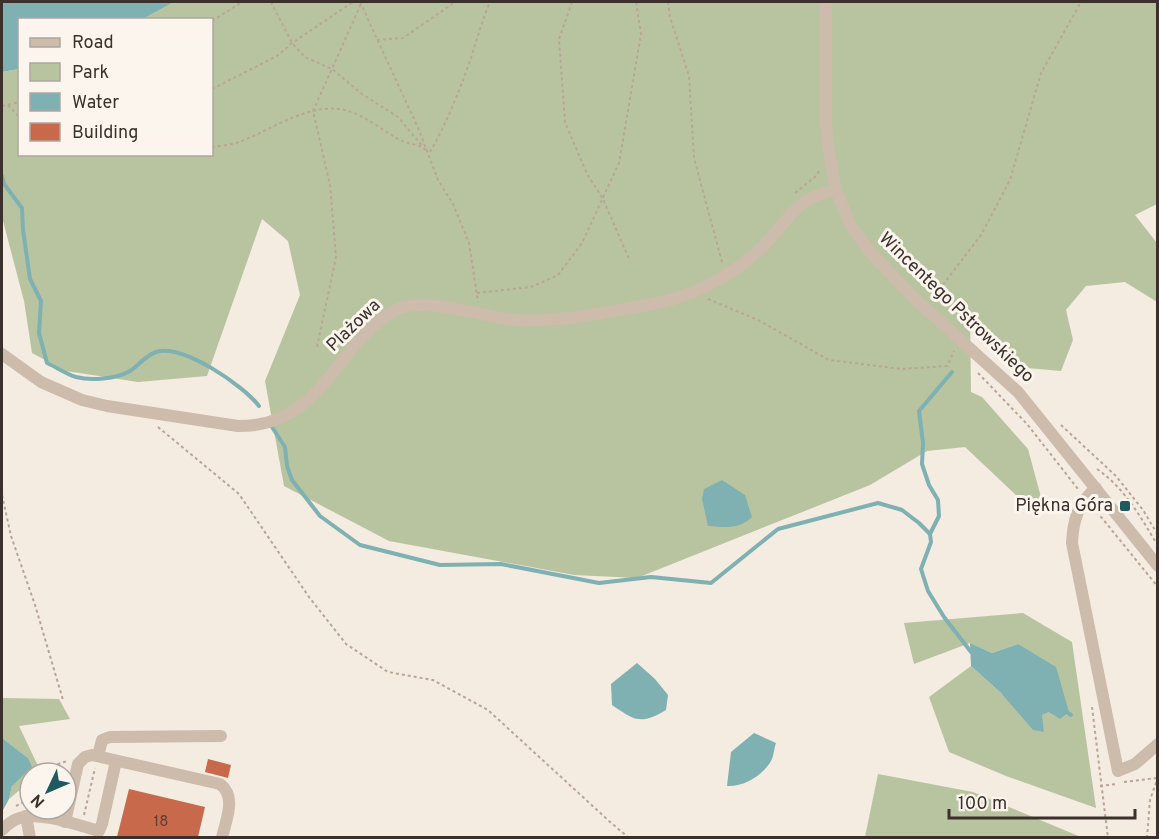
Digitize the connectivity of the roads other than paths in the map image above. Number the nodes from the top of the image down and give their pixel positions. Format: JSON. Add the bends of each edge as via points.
{"nodes":[{"id":1,"x":826,"y":2,"type":"edge"},
{"id":2,"x":836,"y":190,"type":"junction"},
{"id":3,"x":2,"y":354,"type":"edge"},
{"id":4,"x":1096,"y":488,"type":"junction"},
{"id":5,"x":1158,"y":566,"type":"edge"},
{"id":6,"x":221,"y":736,"type":"dead end"},
{"id":7,"x":1158,"y":744,"type":"edge"},
{"id":8,"x":98,"y":756,"type":"junction"},
{"id":9,"x":116,"y":762,"type":"junction"},
{"id":10,"x":18,"y":818,"type":"edge"},
{"id":11,"x":27,"y":821,"type":"edge"},
{"id":12,"x":61,"y":821,"type":"edge"},
{"id":13,"x":65,"y":822,"type":"junction"},
{"id":14,"x":2,"y":830,"type":"edge"},
{"id":15,"x":30,"y":837,"type":"edge"},
{"id":16,"x":222,"y":837,"type":"edge"}],
"edges":[{"from":1,"to":2,"type":"street","name":"Wincentego Pstrowskiego","via":[[826,125]]},
{"from":2,"to":3,"type":"street","name":"Plażowa","via":[[798,207],[756,253],[727,275],[695,291],[648,305],[516,320],[428,305],[399,308],[346,355],[312,398],[286,416],[256,426],[82,400],[41,382]]},
{"from":2,"to":4,"type":"street","name":"Wincentego Pstrowskiego","via":[[851,226],[871,253],[1018,392]]},
{"from":4,"to":5,"type":"street","name":"Wincentego Pstrowskiego"},
{"from":4,"to":7,"type":"street","via":[[1076,513],[1072,543],[1118,771],[1135,764]]},
{"from":6,"to":8,"type":"street","via":[[110,737],[102,740]]},
{"from":8,"to":9,"type":"street"},
{"from":8,"to":13,"type":"street","via":[[86,756],[78,764]]},
{"from":9,"to":13,"type":"street","via":[[99,831]]},
{"from":9,"to":16,"type":"street","via":[[220,784],[231,798]]},
{"from":10,"to":14,"type":"street"},
{"from":11,"to":15,"type":"street"},
{"from":12,"to":13,"type":"street"}]}
